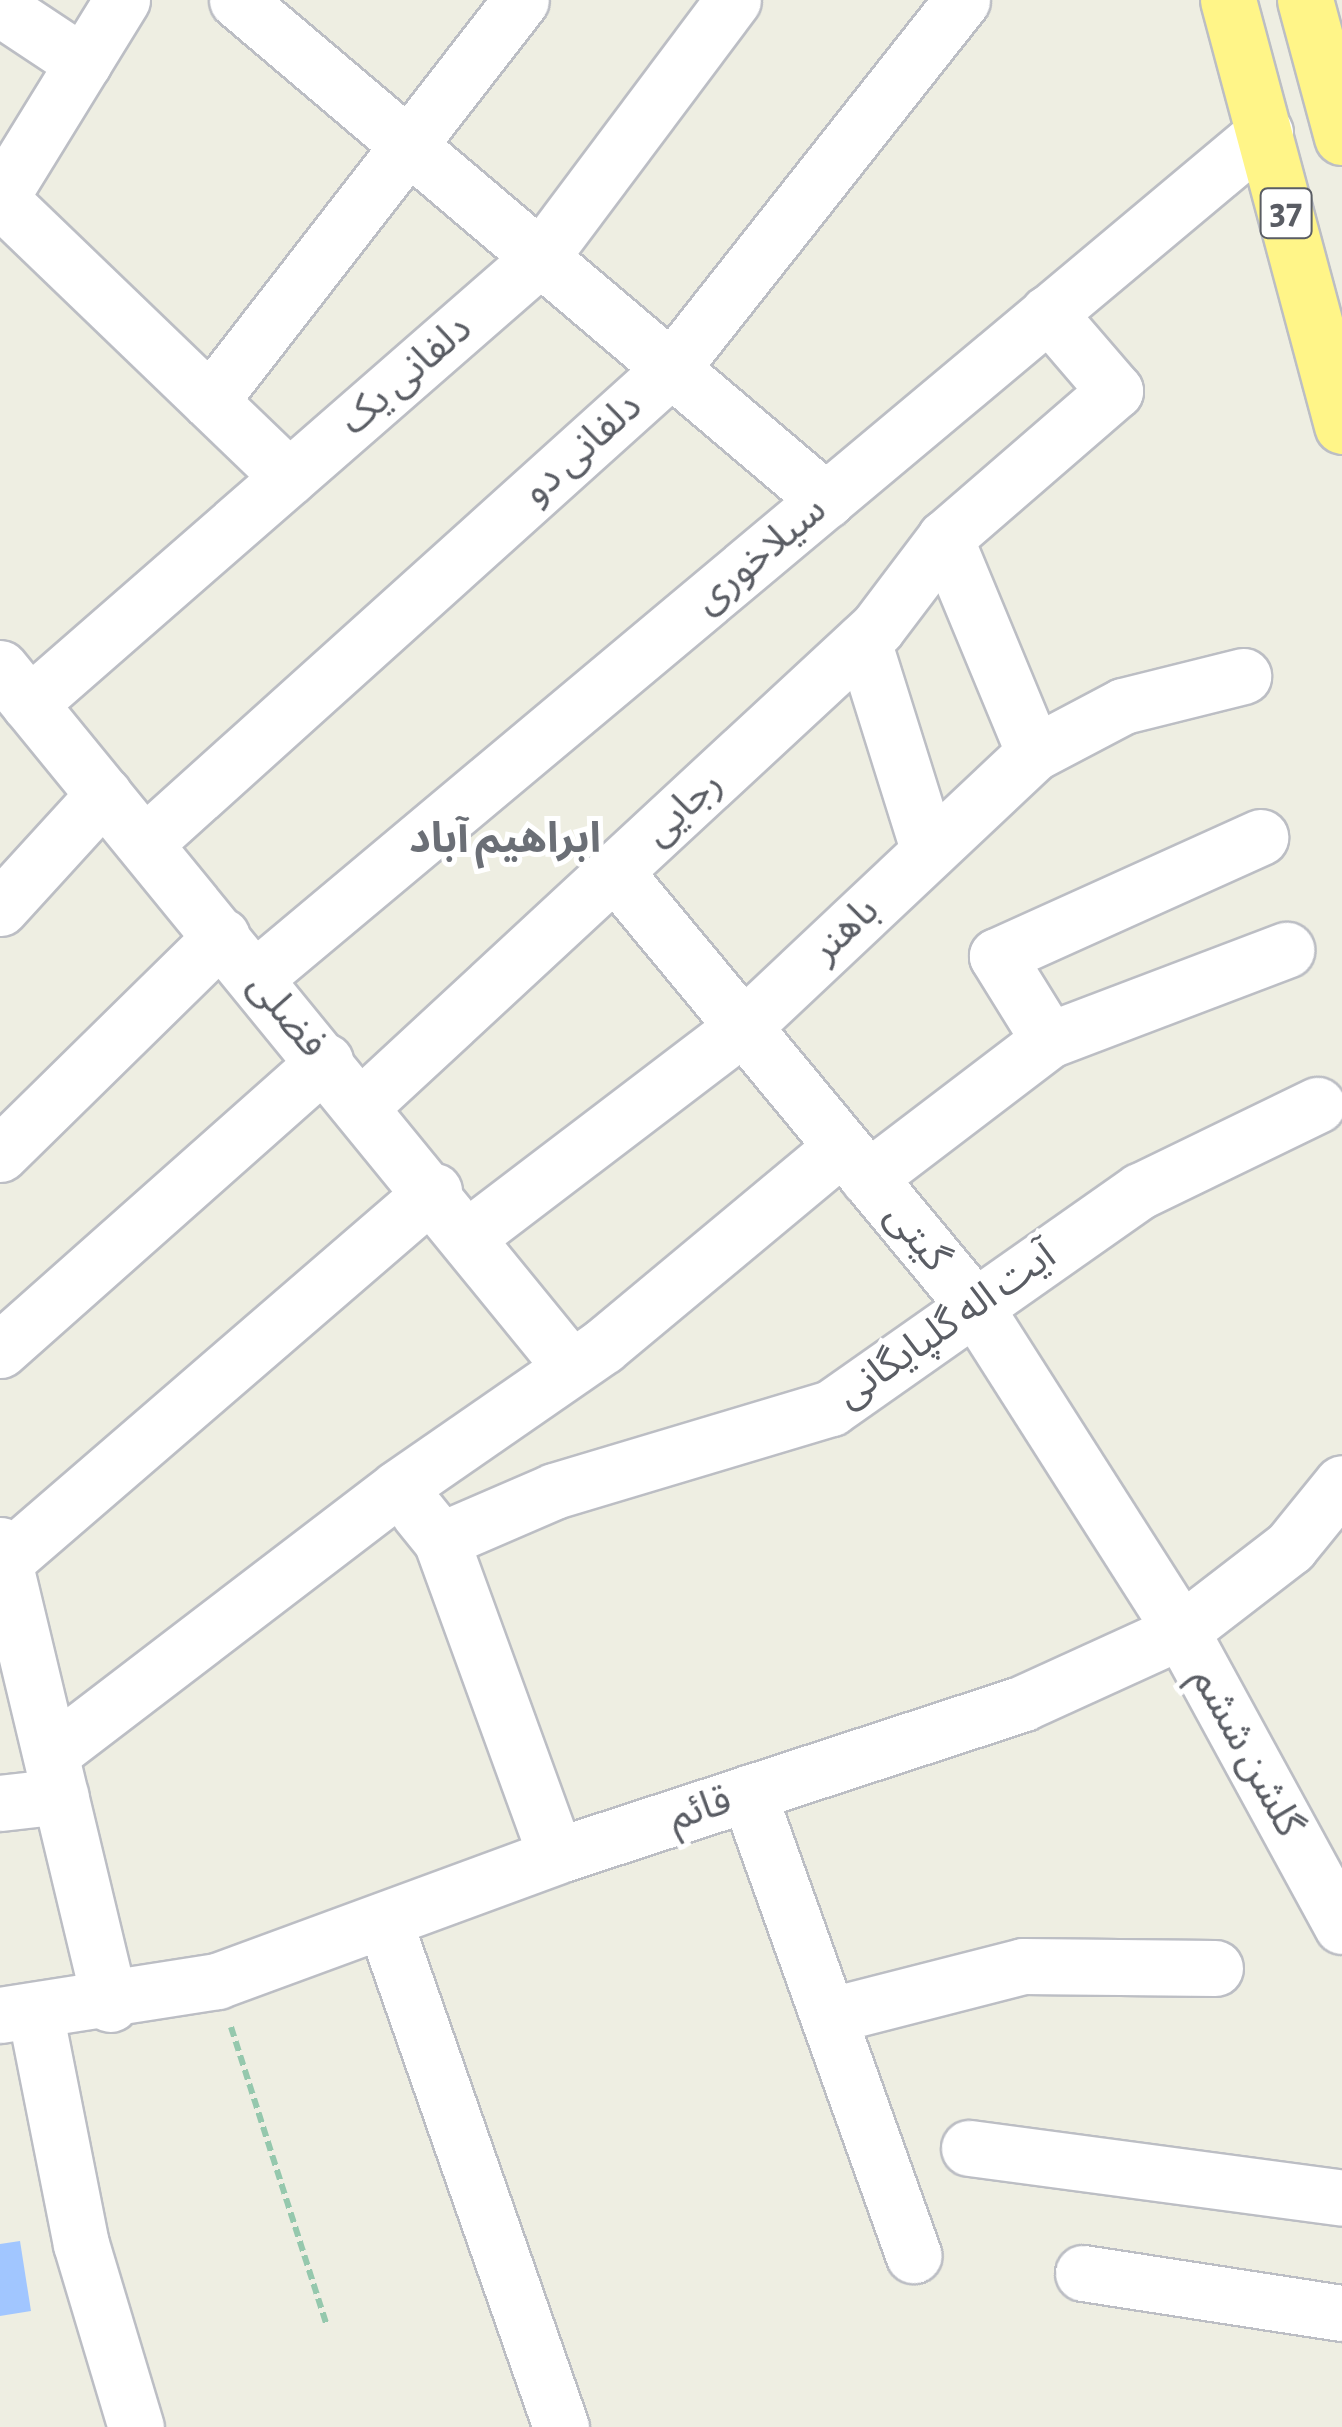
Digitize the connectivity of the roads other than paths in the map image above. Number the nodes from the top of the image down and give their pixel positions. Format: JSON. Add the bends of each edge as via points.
{"nodes":[{"id":1,"x":122,"y":0,"type":"edge"},
{"id":2,"x":237,"y":0,"type":"edge"},
{"id":3,"x":522,"y":0,"type":"edge"},
{"id":4,"x":962,"y":0,"type":"edge"},
{"id":5,"x":1228,"y":0,"type":"edge"},
{"id":6,"x":1305,"y":0,"type":"edge"},
{"id":7,"x":729,"y":2,"type":"edge"},
{"id":8,"x":0,"y":8,"type":"edge"},
{"id":9,"x":83,"y":63,"type":"junction"},
{"id":10,"x":1265,"y":132,"type":"junction"},
{"id":11,"x":1342,"y":137,"type":"edge"},
{"id":12,"x":407,"y":145,"type":"junction"},
{"id":13,"x":0,"y":198,"type":"edge"},
{"id":14,"x":540,"y":258,"type":"junction"},
{"id":15,"x":1048,"y":314,"type":"junction"},
{"id":16,"x":670,"y":370,"type":"junction"},
{"id":17,"x":210,"y":400,"type":"junction"},
{"id":18,"x":1342,"y":426,"type":"edge"},
{"id":19,"x":289,"y":478,"type":"junction"},
{"id":20,"x":826,"y":500,"type":"junction"},
{"id":21,"x":945,"y":538,"type":"junction"},
{"id":22,"x":863,"y":641,"type":"junction"},
{"id":23,"x":1243,"y":676,"type":"dead end"},
{"id":24,"x":14,"y":686,"type":"edge"},
{"id":25,"x":1034,"y":754,"type":"junction"},
{"id":26,"x":104,"y":794,"type":"junction"},
{"id":27,"x":1260,"y":837,"type":"dead end"},
{"id":28,"x":145,"y":843,"type":"junction"},
{"id":29,"x":929,"y":851,"type":"junction"},
{"id":30,"x":614,"y":871,"type":"junction"},
{"id":31,"x":0,"y":908,"type":"edge"},
{"id":32,"x":1286,"y":950,"type":"dead end"},
{"id":33,"x":239,"y":956,"type":"junction"},
{"id":34,"x":742,"y":1028,"type":"junction"},
{"id":35,"x":1050,"y":1040,"type":"junction"},
{"id":36,"x":325,"y":1061,"type":"junction"},
{"id":37,"x":362,"y":1105,"type":"junction"},
{"id":38,"x":1317,"y":1105,"type":"dead end"},
{"id":39,"x":0,"y":1154,"type":"edge"},
{"id":40,"x":855,"y":1162,"type":"junction"},
{"id":41,"x":434,"y":1191,"type":"junction"},
{"id":42,"x":470,"y":1235,"type":"junction"},
{"id":43,"x":973,"y":1304,"type":"junction"},
{"id":44,"x":0,"y":1350,"type":"edge"},
{"id":45,"x":570,"y":1366,"type":"junction"},
{"id":46,"x":1342,"y":1483,"type":"edge"},
{"id":47,"x":398,"y":1488,"type":"junction"},
{"id":48,"x":441,"y":1540,"type":"junction"},
{"id":49,"x":2,"y":1554,"type":"edge"},
{"id":50,"x":10,"y":1619,"type":"edge"},
{"id":51,"x":1181,"y":1631,"type":"junction"},
{"id":52,"x":57,"y":1774,"type":"junction"},
{"id":53,"x":748,"y":1794,"type":"junction"},
{"id":54,"x":0,"y":1803,"type":"edge"},
{"id":55,"x":556,"y":1856,"type":"junction"},
{"id":56,"x":384,"y":1921,"type":"junction"},
{"id":57,"x":1342,"y":1926,"type":"edge"},
{"id":58,"x":1216,"y":1968,"type":"dead end"},
{"id":59,"x":110,"y":2004,"type":"junction"},
{"id":60,"x":18,"y":2014,"type":"edge"},
{"id":61,"x":828,"y":2016,"type":"junction"},
{"id":62,"x":969,"y":2148,"type":"dead end"},
{"id":63,"x":1342,"y":2198,"type":"edge"},
{"id":64,"x":913,"y":2256,"type":"dead end"},
{"id":65,"x":1083,"y":2274,"type":"dead end"},
{"id":66,"x":1342,"y":2313,"type":"edge"},
{"id":67,"x":136,"y":2427,"type":"edge"},
{"id":68,"x":561,"y":2427,"type":"edge"}],
"edges":[{"from":1,"to":9,"type":"street"},
{"from":2,"to":12,"type":"street"},
{"from":3,"to":12,"type":"street"},
{"from":4,"to":16,"type":"street","name":"دلفانی دو"},
{"from":5,"to":10,"type":"highway","number":"37"},
{"from":6,"to":11,"type":"highway","number":"37"},
{"from":7,"to":14,"type":"street","name":"دلفانی یک"},
{"from":8,"to":9,"type":"street"},
{"from":9,"to":13,"type":"street"},
{"from":10,"to":15,"type":"street","name":"سیلاخوری"},
{"from":10,"to":18,"type":"highway","number":"37"},
{"from":12,"to":14,"type":"street"},
{"from":12,"to":17,"type":"street"},
{"from":13,"to":17,"type":"street"},
{"from":14,"to":16,"type":"street"},
{"from":14,"to":19,"type":"street","name":"دلفانی یک"},
{"from":15,"to":20,"type":"street","name":"سیلاخوری"},
{"from":15,"to":21,"type":"street","name":"رجایی","via":[[1115,391]]},
{"from":16,"to":20,"type":"street"},
{"from":16,"to":28,"type":"street","name":"دلفانی دو"},
{"from":17,"to":19,"type":"street"},
{"from":19,"to":24,"type":"street","name":"دلفانی یک"},
{"from":20,"to":33,"type":"street","name":"سیلاخوری"},
{"from":21,"to":22,"type":"street","name":"رجایی"},
{"from":21,"to":25,"type":"street"},
{"from":22,"to":29,"type":"street"},
{"from":22,"to":30,"type":"street","name":"رجایی"},
{"from":23,"to":25,"type":"street","name":"باهنر","via":[[1123,706]]},
{"from":24,"to":26,"type":"street","name":"فضلی"},
{"from":25,"to":29,"type":"street","name":"باهنر"},
{"from":26,"to":28,"type":"street","name":"فضلی"},
{"from":26,"to":31,"type":"street"},
{"from":27,"to":35,"type":"street","via":[[997,956]]},
{"from":28,"to":33,"type":"street","name":"فضلی"},
{"from":29,"to":34,"type":"street","name":"باهنر"},
{"from":30,"to":34,"type":"street","name":"گیتی"},
{"from":30,"to":37,"type":"street","name":"رجایی"},
{"from":32,"to":35,"type":"street"},
{"from":33,"to":36,"type":"street","name":"فضلی"},
{"from":33,"to":39,"type":"street","name":"سیلاخوری"},
{"from":34,"to":40,"type":"street","name":"گیتی"},
{"from":34,"to":42,"type":"street","name":"باهنر"},
{"from":35,"to":40,"type":"street"},
{"from":36,"to":37,"type":"street","name":"فضلی"},
{"from":36,"to":44,"type":"street"},
{"from":37,"to":41,"type":"street","name":"فضلی"},
{"from":38,"to":43,"type":"street","name":"آیت اله گلپایگانی","via":[[1140,1191]]},
{"from":40,"to":43,"type":"street","name":"گیتی"},
{"from":40,"to":45,"type":"street"},
{"from":41,"to":42,"type":"street","name":"فضلی"},
{"from":41,"to":49,"type":"street"},
{"from":42,"to":45,"type":"street","name":"فضلی"},
{"from":43,"to":48,"type":"street","name":"آیت اله گلپایگانی","via":[[832,1408],[554,1490]]},
{"from":43,"to":51,"type":"street","name":"گیتی"},
{"from":45,"to":47,"type":"street"},
{"from":46,"to":51,"type":"street","name":"قائم","via":[[1290,1547]]},
{"from":47,"to":48,"type":"street"},
{"from":47,"to":52,"type":"street"},
{"from":48,"to":55,"type":"street"},
{"from":49,"to":50,"type":"street"},
{"from":50,"to":52,"type":"street"},
{"from":51,"to":53,"type":"street","name":"قائم","via":[[1023,1703]]},
{"from":51,"to":57,"type":"street","name":"گلشن ششم"},
{"from":52,"to":54,"type":"street"},
{"from":52,"to":59,"type":"street"},
{"from":53,"to":55,"type":"street","name":"قائم"},
{"from":53,"to":61,"type":"street"},
{"from":55,"to":56,"type":"street","name":"قائم"},
{"from":56,"to":59,"type":"street","name":"قائم","via":[[217,1981]]},
{"from":56,"to":68,"type":"street"},
{"from":58,"to":61,"type":"street","via":[[1023,1966]]},
{"from":59,"to":60,"type":"street","name":"قائم"},
{"from":60,"to":67,"type":"street"},
{"from":61,"to":64,"type":"street"},
{"from":62,"to":63,"type":"street"},
{"from":65,"to":66,"type":"street"}]}
